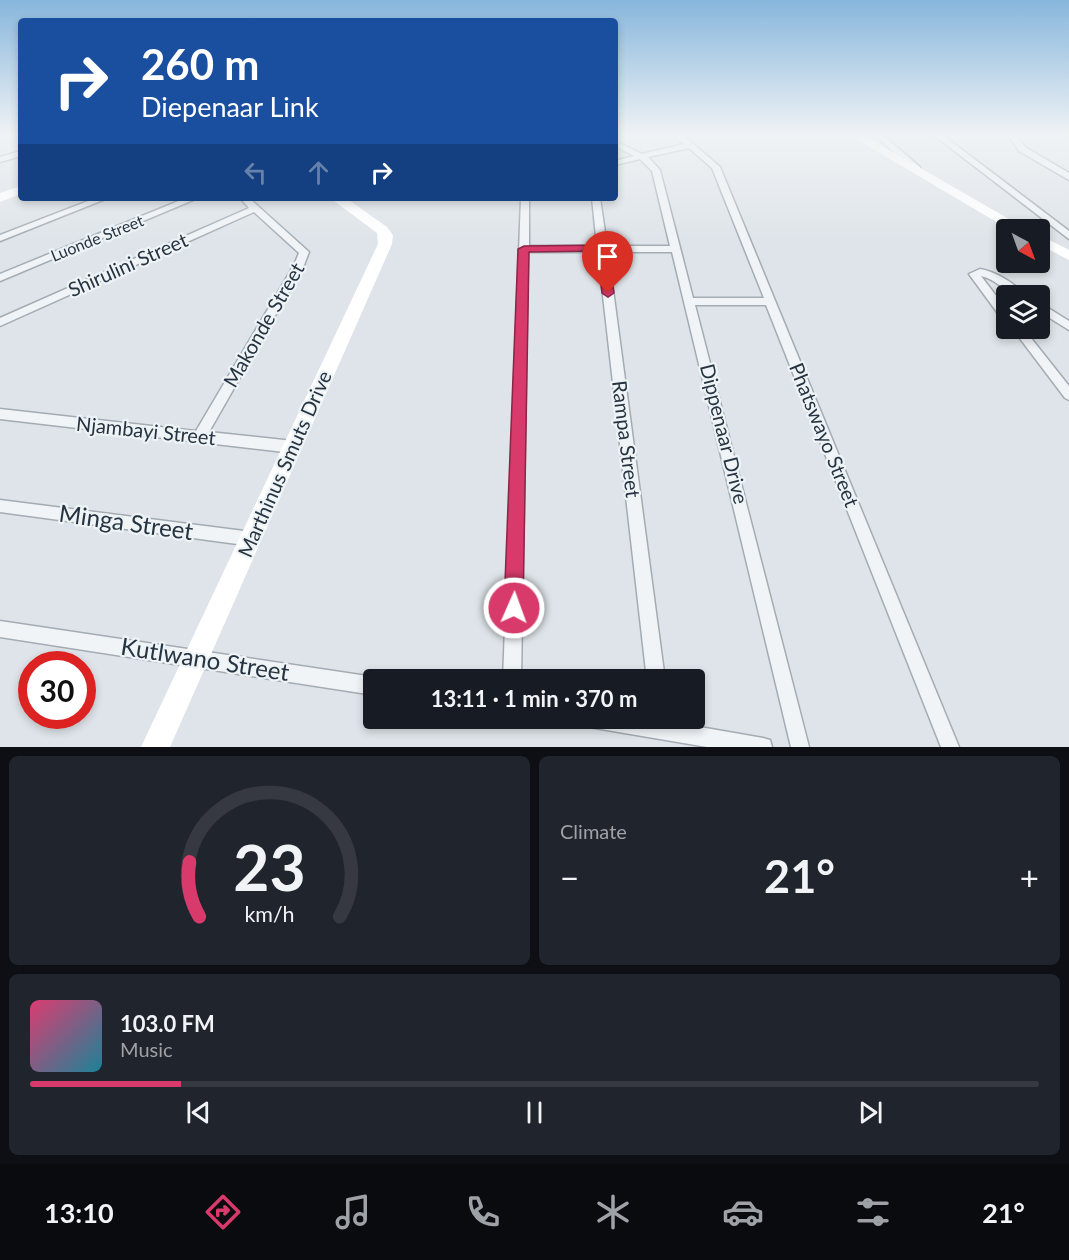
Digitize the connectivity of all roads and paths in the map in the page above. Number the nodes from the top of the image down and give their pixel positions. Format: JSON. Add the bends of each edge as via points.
{"nodes":[{"id":1,"x":656,"y":171,"type":"edge"},
{"id":2,"x":718,"y":171,"type":"edge"},
{"id":3,"x":920,"y":171,"type":"edge"},
{"id":4,"x":984,"y":171,"type":"edge"},
{"id":5,"x":18,"y":191,"type":"edge"},
{"id":6,"x":0,"y":198,"type":"edge"},
{"id":7,"x":96,"y":201,"type":"edge"},
{"id":8,"x":187,"y":201,"type":"edge"},
{"id":9,"x":248,"y":201,"type":"edge"},
{"id":10,"x":341,"y":201,"type":"edge"},
{"id":11,"x":525,"y":201,"type":"edge"},
{"id":12,"x":596,"y":201,"type":"edge"},
{"id":13,"x":256,"y":208,"type":"junction"},
{"id":14,"x":1002,"y":219,"type":"edge"},
{"id":15,"x":1069,"y":236,"type":"edge"},
{"id":16,"x":0,"y":238,"type":"edge"},
{"id":17,"x":1050,"y":246,"type":"edge"},
{"id":18,"x":603,"y":248,"type":"junction"},
{"id":19,"x":524,"y":249,"type":"junction"},
{"id":20,"x":676,"y":249,"type":"junction"},
{"id":21,"x":1069,"y":256,"type":"edge"},
{"id":22,"x":0,"y":278,"type":"edge"},
{"id":23,"x":1005,"y":285,"type":"edge"},
{"id":24,"x":690,"y":301,"type":"junction"},
{"id":25,"x":771,"y":302,"type":"junction"},
{"id":26,"x":996,"y":303,"type":"edge"},
{"id":27,"x":1050,"y":313,"type":"edge"},
{"id":28,"x":1050,"y":318,"type":"edge"},
{"id":29,"x":0,"y":322,"type":"edge"},
{"id":30,"x":1065,"y":323,"type":"edge"},
{"id":31,"x":1026,"y":339,"type":"edge"},
{"id":32,"x":1069,"y":395,"type":"edge"},
{"id":33,"x":0,"y":414,"type":"edge"},
{"id":34,"x":199,"y":437,"type":"junction"},
{"id":35,"x":293,"y":447,"type":"junction"},
{"id":36,"x":0,"y":506,"type":"edge"},
{"id":37,"x":252,"y":539,"type":"junction"},
{"id":38,"x":0,"y":628,"type":"edge"},
{"id":39,"x":195,"y":659,"type":"junction"},
{"id":40,"x":512,"y":669,"type":"edge"},
{"id":41,"x":655,"y":669,"type":"edge"},
{"id":42,"x":363,"y":684,"type":"edge"},
{"id":43,"x":684,"y":729,"type":"edge"},
{"id":44,"x":155,"y":747,"type":"edge"},
{"id":45,"x":763,"y":747,"type":"edge"},
{"id":46,"x":800,"y":747,"type":"edge"},
{"id":47,"x":950,"y":747,"type":"edge"}],
"edges":[{"from":1,"to":20,"type":"street","name":"Dippenaar Drive"},
{"from":2,"to":25,"type":"street","name":"Phatswayo Street"},
{"from":3,"to":14,"type":"street"},
{"from":4,"to":15,"type":"street"},
{"from":5,"to":6,"type":"street"},
{"from":7,"to":16,"type":"street"},
{"from":8,"to":22,"type":"street","name":"Luonde Street"},
{"from":9,"to":13,"type":"street","name":"Makonde Street"},
{"from":10,"to":35,"type":"street","name":"Marthinus Smuts Drive","via":[[382,230],[386,240]]},
{"from":11,"to":19,"type":"street"},
{"from":12,"to":18,"type":"street","name":"Rampa Street"},
{"from":13,"to":29,"type":"street","name":"Shirulini Street"},
{"from":13,"to":34,"type":"street","name":"Makonde Street","via":[[304,252]]},
{"from":17,"to":21,"type":"street"},
{"from":18,"to":19,"type":"street"},
{"from":18,"to":20,"type":"street"},
{"from":18,"to":41,"type":"street","name":"Rampa Street"},
{"from":19,"to":40,"type":"street"},
{"from":20,"to":24,"type":"street","name":"Dippenaar Drive"},
{"from":23,"to":26,"type":"street","via":[[988,274],[974,275]]},
{"from":24,"to":25,"type":"street"},
{"from":24,"to":46,"type":"street","name":"Dippenaar Drive"},
{"from":25,"to":47,"type":"street","name":"Phatswayo Street"},
{"from":27,"to":30,"type":"street"},
{"from":28,"to":30,"type":"street"},
{"from":31,"to":32,"type":"street"},
{"from":33,"to":34,"type":"street","name":"Njambayi Street"},
{"from":34,"to":35,"type":"street","name":"Njambayi Street"},
{"from":35,"to":37,"type":"street","name":"Marthinus Smuts Drive"},
{"from":36,"to":37,"type":"street","name":"Minga Street"},
{"from":37,"to":39,"type":"street","name":"Marthinus Smuts Drive"},
{"from":38,"to":39,"type":"street","name":"Kutlwano Street"},
{"from":39,"to":42,"type":"street","name":"Kutlwano Street"},
{"from":39,"to":44,"type":"street","name":"Marthinus Smuts Drive"},
{"from":43,"to":45,"type":"street"}]}
